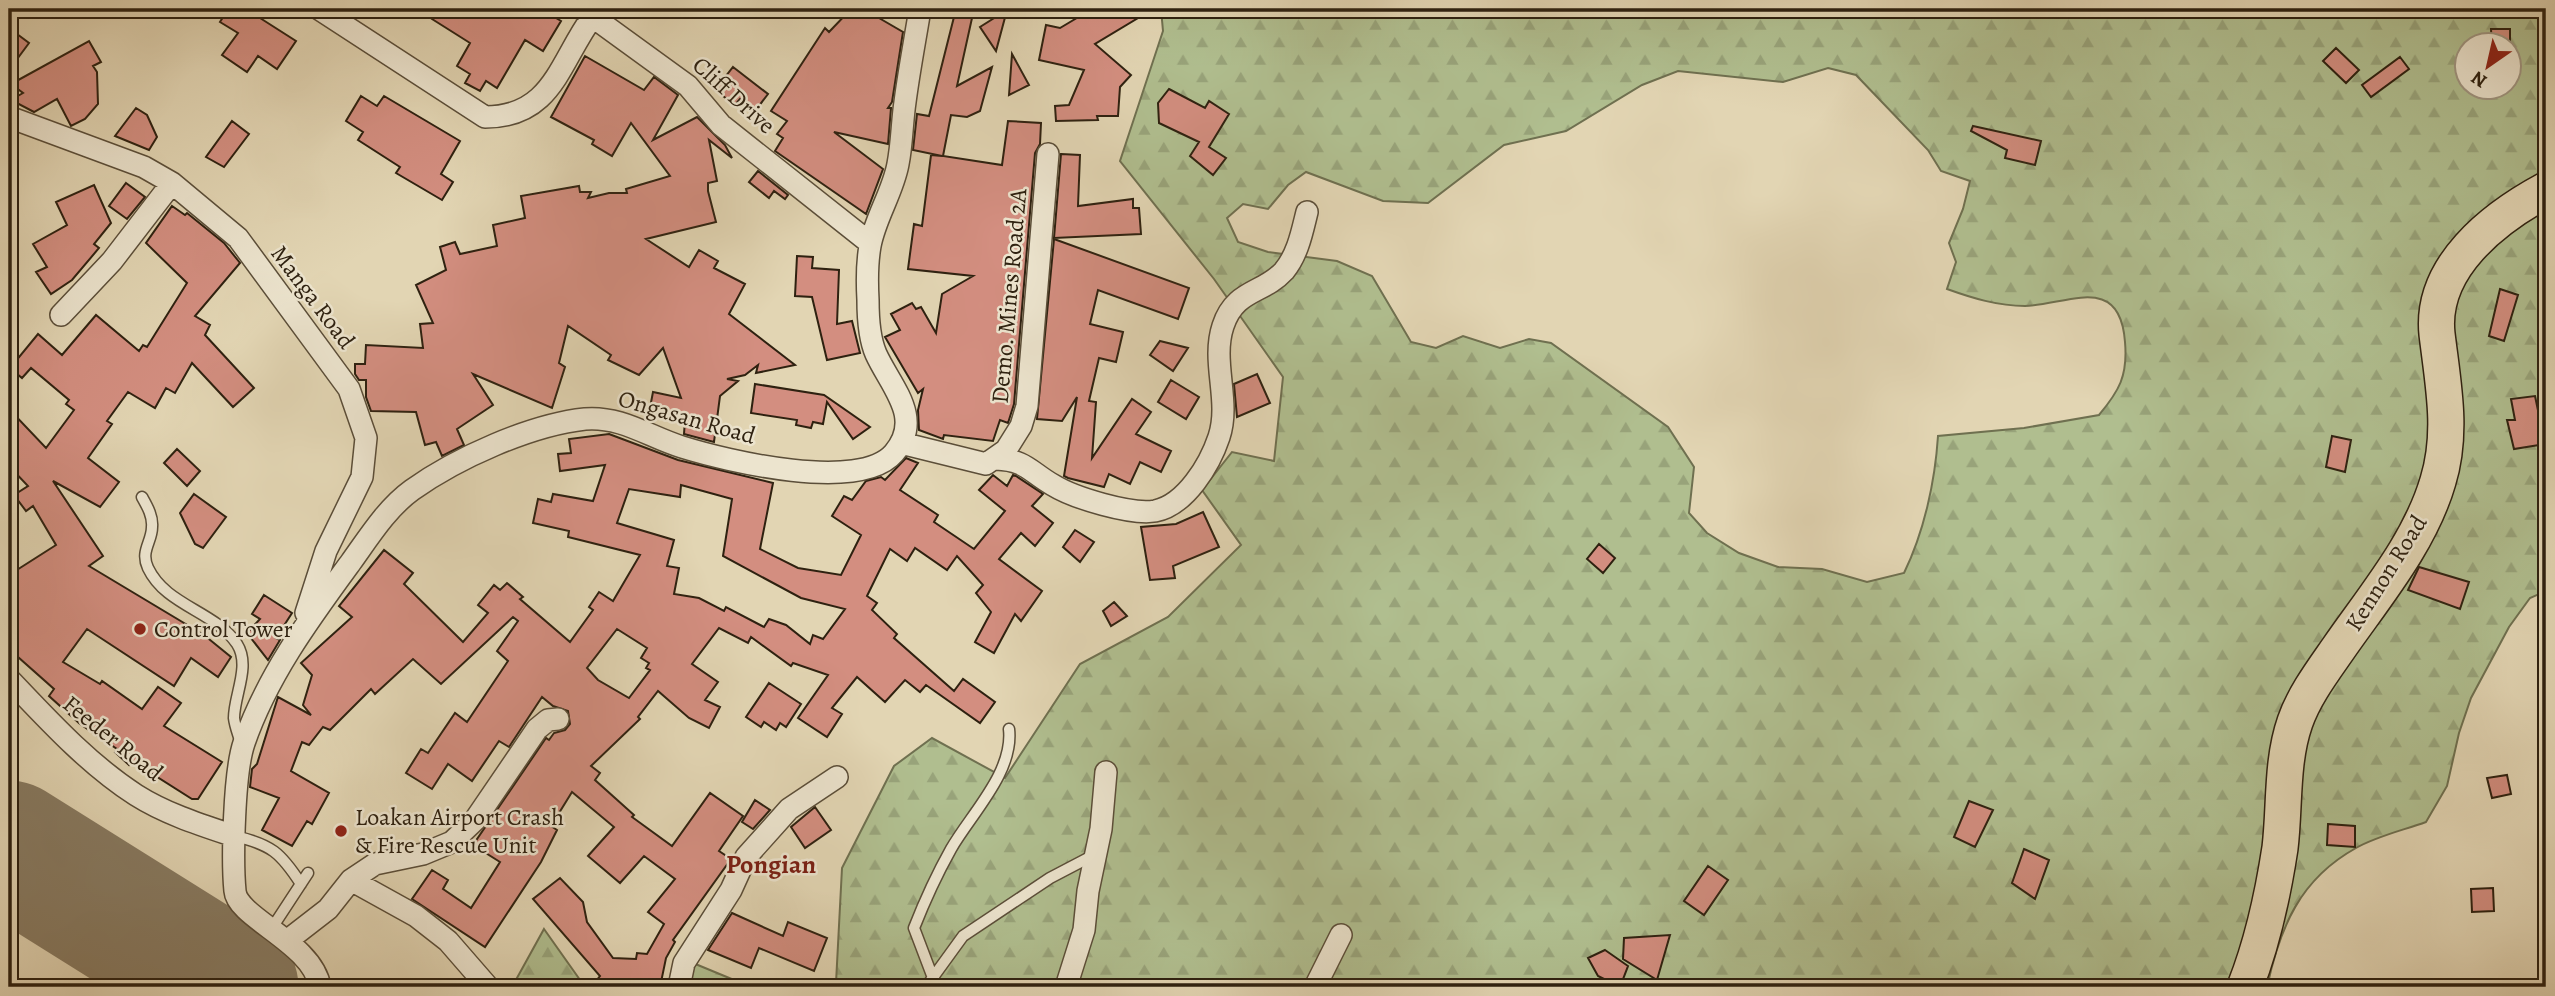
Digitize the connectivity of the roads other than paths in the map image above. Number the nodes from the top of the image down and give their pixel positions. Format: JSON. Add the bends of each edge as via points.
{"nodes":[{"id":1,"x":319,"y":9,"type":"edge"},
{"id":2,"x":920,"y":9,"type":"edge"},
{"id":3,"x":587,"y":12,"type":"edge"},
{"id":4,"x":9,"y":117,"type":"edge"},
{"id":5,"x":1048,"y":154,"type":"dead end"},
{"id":6,"x":172,"y":183,"type":"junction"},
{"id":7,"x":2546,"y":191,"type":"edge"},
{"id":8,"x":1307,"y":212,"type":"dead end"},
{"id":9,"x":870,"y":243,"type":"junction"},
{"id":10,"x":61,"y":315,"type":"dead end"},
{"id":11,"x":901,"y":443,"type":"junction"},
{"id":12,"x":996,"y":459,"type":"junction"},
{"id":13,"x":142,"y":497,"type":"dead end"},
{"id":14,"x":300,"y":632,"type":"junction"},
{"id":15,"x":9,"y":679,"type":"edge"},
{"id":16,"x":558,"y":719,"type":"dead end"},
{"id":17,"x":1009,"y":729,"type":"dead end"},
{"id":18,"x":242,"y":747,"type":"junction"},
{"id":19,"x":1106,"y":772,"type":"dead end"},
{"id":20,"x":837,"y":777,"type":"dead end"},
{"id":21,"x":234,"y":836,"type":"junction"},
{"id":22,"x":1096,"y":854,"type":"junction"},
{"id":23,"x":308,"y":873,"type":"dead end"},
{"id":24,"x":351,"y":880,"type":"junction"},
{"id":25,"x":301,"y":884,"type":"junction"},
{"id":26,"x":280,"y":934,"type":"junction"},
{"id":27,"x":1341,"y":935,"type":"dead end"},
{"id":28,"x":930,"y":982,"type":"edge"},
{"id":29,"x":320,"y":987,"type":"edge"},
{"id":30,"x":488,"y":987,"type":"edge"},
{"id":31,"x":680,"y":987,"type":"edge"},
{"id":32,"x":1066,"y":987,"type":"edge"},
{"id":33,"x":1315,"y":987,"type":"edge"},
{"id":34,"x":2245,"y":987,"type":"edge"}],
"edges":[{"from":1,"to":3,"type":"street","name":"Cliff Drive","via":[[485,117],[522,113],[537,103]]},
{"from":2,"to":9,"type":"street","via":[[898,167]]},
{"from":3,"to":9,"type":"street","name":"Cliff Drive","via":[[688,86],[721,125]]},
{"from":4,"to":6,"type":"street","name":"Manga Road","via":[[144,167]]},
{"from":5,"to":12,"type":"street","name":"Demo. Mines Road 2A","via":[[1027,406],[1021,426]]},
{"from":6,"to":10,"type":"street","via":[[112,261]]},
{"from":6,"to":14,"type":"street","name":"Manga Road","via":[[238,238],[349,389],[366,438],[362,477],[326,551]]},
{"from":7,"to":34,"type":"highway","name":"Kennon Road","via":[[2479,236],[2444,292],[2437,333],[2444,371],[2446,440],[2438,481],[2413,537],[2324,668],[2294,723],[2280,849]]},
{"from":8,"to":12,"type":"street","via":[[1290,263],[1282,273],[1237,300],[1222,327],[1222,427],[1203,470],[1185,493],[1155,511],[1132,510],[1054,486],[1024,464]]},
{"from":9,"to":11,"type":"street","via":[[868,316],[876,354],[902,399],[908,421]]},
{"from":11,"to":12,"type":"street","via":[[979,463]]},
{"from":11,"to":14,"type":"street","name":"Ongasan Road","via":[[877,466],[844,474],[745,462],[680,446],[606,419],[584,419],[539,430],[484,451],[411,491],[385,515]]},
{"from":13,"to":18,"type":"lane","via":[[153,529],[144,547],[146,566],[158,584],[238,645],[242,663],[234,719]]},
{"from":14,"to":18,"type":"street","name":"Ongasan Road"},
{"from":15,"to":21,"type":"street","name":"Feeder Road","via":[[69,740],[136,795],[185,820]]},
{"from":16,"to":24,"type":"street","via":[[537,729],[475,820],[452,842],[423,854],[375,864]]},
{"from":17,"to":28,"type":"lane","via":[[1011,744],[1000,772],[951,848],[914,928]]},
{"from":18,"to":21,"type":"street","name":"Ongasan Road"},
{"from":19,"to":22,"type":"street"},
{"from":20,"to":31,"type":"street","via":[[789,809],[746,857],[731,890],[684,963]]},
{"from":21,"to":25,"type":"lane","via":[[258,841],[277,852]]},
{"from":21,"to":26,"type":"street","name":"Ongasan Road","via":[[235,897]]},
{"from":22,"to":28,"type":"lane","via":[[1050,878],[963,936]]},
{"from":22,"to":32,"type":"street","via":[[1084,930]]},
{"from":23,"to":25,"type":"lane"},
{"from":24,"to":26,"type":"street","via":[[328,909]]},
{"from":24,"to":30,"type":"street","via":[[416,916],[447,941]]},
{"from":25,"to":26,"type":"lane"},
{"from":26,"to":29,"type":"street","name":"Ongasan Road","via":[[309,963]]},
{"from":27,"to":33,"type":"street"}]}
